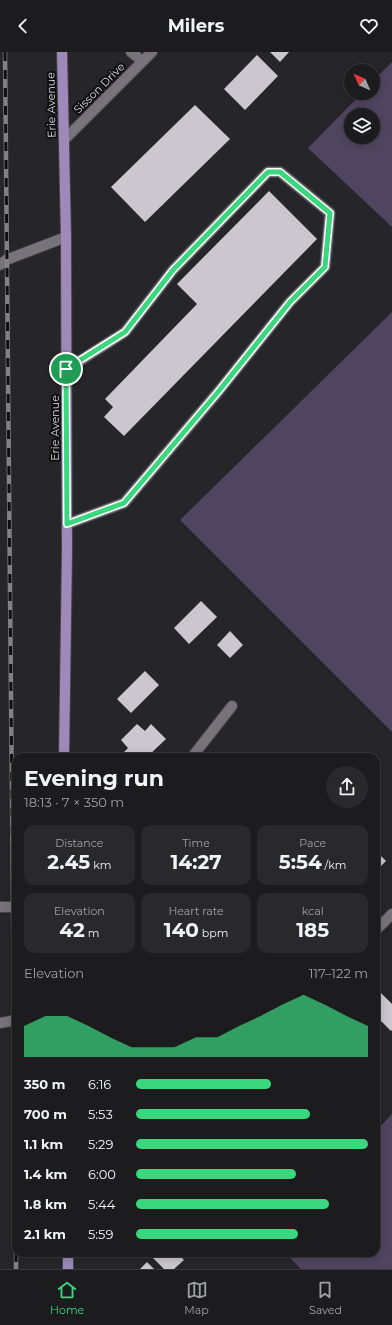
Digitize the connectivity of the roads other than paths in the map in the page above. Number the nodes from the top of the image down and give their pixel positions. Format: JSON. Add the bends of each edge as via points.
{"nodes":[{"id":1,"x":62,"y":52,"type":"edge"},
{"id":2,"x":131,"y":52,"type":"edge"},
{"id":3,"x":152,"y":52,"type":"edge"},
{"id":4,"x":142,"y":62,"type":"junction"},
{"id":5,"x":64,"y":140,"type":"junction"},
{"id":6,"x":66,"y":237,"type":"junction"},
{"id":7,"x":0,"y":265,"type":"edge"},
{"id":8,"x":66,"y":369,"type":"junction"},
{"id":9,"x":67,"y":524,"type":"junction"},
{"id":10,"x":232,"y":706,"type":"dead end"},
{"id":11,"x":64,"y":753,"type":"edge"},
{"id":12,"x":195,"y":753,"type":"edge"},
{"id":13,"x":12,"y":906,"type":"edge"},
{"id":14,"x":0,"y":907,"type":"edge"},
{"id":15,"x":392,"y":914,"type":"edge"},
{"id":16,"x":380,"y":926,"type":"edge"},
{"id":17,"x":12,"y":1021,"type":"edge"},
{"id":18,"x":0,"y":1023,"type":"edge"},
{"id":19,"x":68,"y":1257,"type":"edge"},
{"id":20,"x":68,"y":1269,"type":"edge"}],
"edges":[{"from":1,"to":5,"type":"main road","name":"Erie Avenue"},
{"from":2,"to":4,"type":"street"},
{"from":3,"to":4,"type":"street","name":"Sisson Drive"},
{"from":4,"to":5,"type":"street","name":"Sisson Drive"},
{"from":5,"to":6,"type":"main road","name":"Erie Avenue"},
{"from":6,"to":7,"type":"street","via":[[6,260]]},
{"from":6,"to":8,"type":"main road","name":"Erie Avenue"},
{"from":8,"to":9,"type":"main road","name":"Erie Avenue"},
{"from":8,"to":9,"type":"street","via":[[125,332],[173,270],[268,172],[280,172],[330,213],[325,267],[290,302],[124,503]]},
{"from":9,"to":11,"type":"main road","name":"Erie Avenue"},
{"from":10,"to":12,"type":"street"},
{"from":13,"to":14,"type":"street"},
{"from":15,"to":16,"type":"street"},
{"from":17,"to":18,"type":"street"},
{"from":19,"to":20,"type":"main road"}]}
